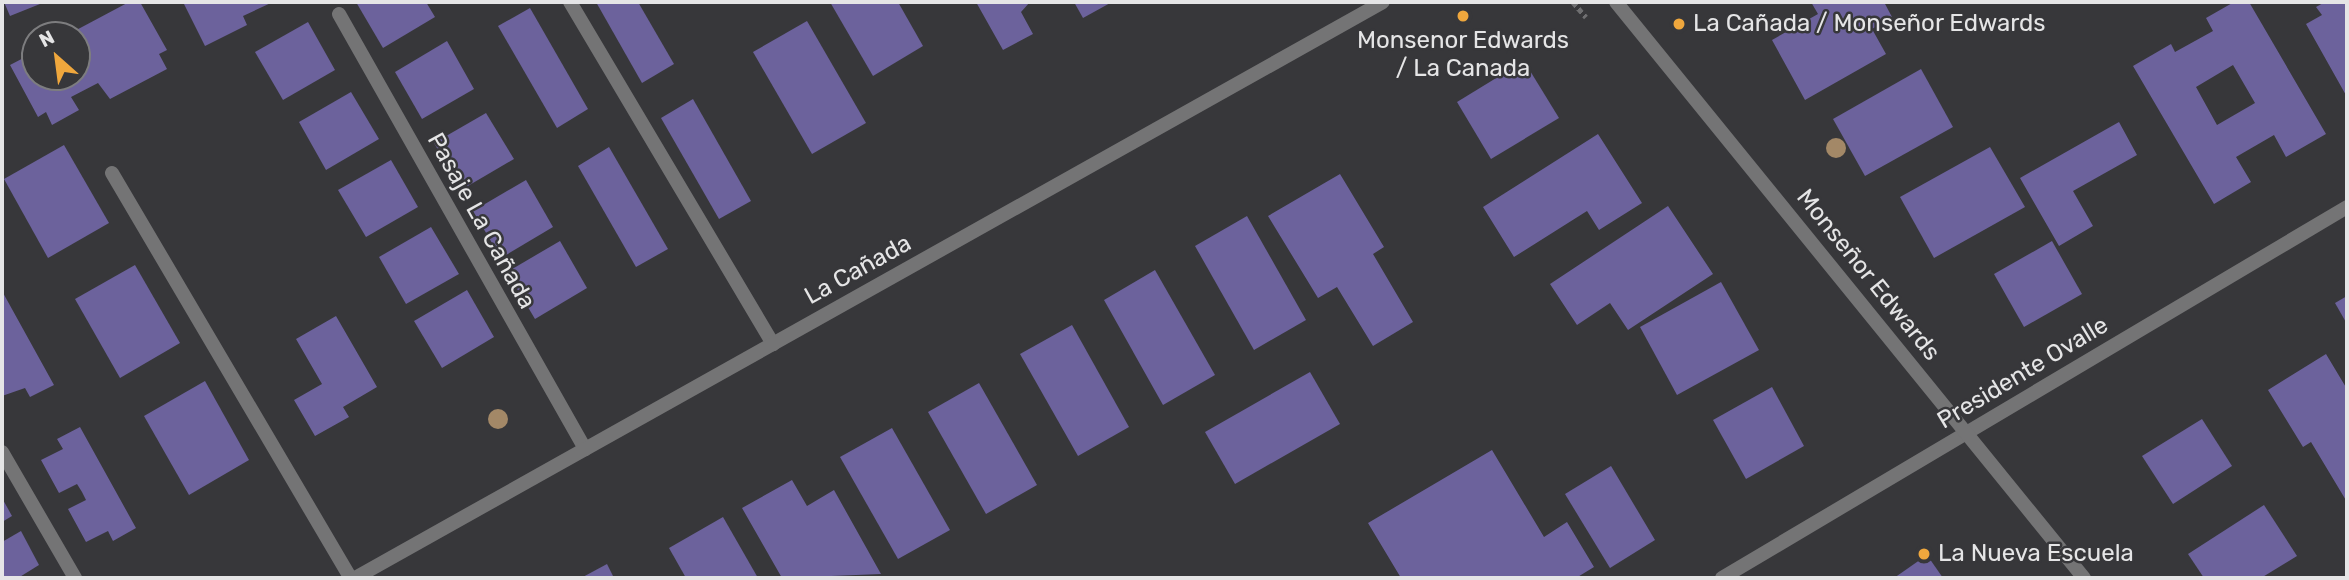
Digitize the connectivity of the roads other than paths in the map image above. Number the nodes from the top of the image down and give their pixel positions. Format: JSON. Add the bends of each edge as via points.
{"nodes":[{"id":1,"x":570,"y":2,"type":"edge"},
{"id":2,"x":1383,"y":2,"type":"edge"},
{"id":3,"x":1616,"y":2,"type":"edge"},
{"id":4,"x":339,"y":14,"type":"dead end"},
{"id":5,"x":112,"y":173,"type":"dead end"},
{"id":6,"x":2347,"y":207,"type":"edge"},
{"id":7,"x":773,"y":344,"type":"junction"},
{"id":8,"x":1967,"y":433,"type":"junction"},
{"id":9,"x":585,"y":449,"type":"junction"},
{"id":10,"x":2,"y":452,"type":"edge"},
{"id":11,"x":75,"y":578,"type":"edge"},
{"id":12,"x":353,"y":578,"type":"edge"},
{"id":13,"x":1722,"y":578,"type":"edge"},
{"id":14,"x":2084,"y":578,"type":"edge"}],
"edges":[{"from":1,"to":7,"type":"street"},
{"from":2,"to":7,"type":"street","name":"La Cañada"},
{"from":3,"to":8,"type":"street","name":"Monseñor Edwards"},
{"from":4,"to":9,"type":"street","name":"Pasaje La Cañada"},
{"from":5,"to":12,"type":"street"},
{"from":6,"to":8,"type":"street","name":"Presidente Ovalle"},
{"from":7,"to":9,"type":"street","name":"La Cañada"},
{"from":8,"to":13,"type":"street","name":"Presidente Ovalle"},
{"from":8,"to":14,"type":"street","name":"Monseñor Edwards"},
{"from":9,"to":12,"type":"street","name":"La Cañada"},
{"from":10,"to":11,"type":"street"}]}
